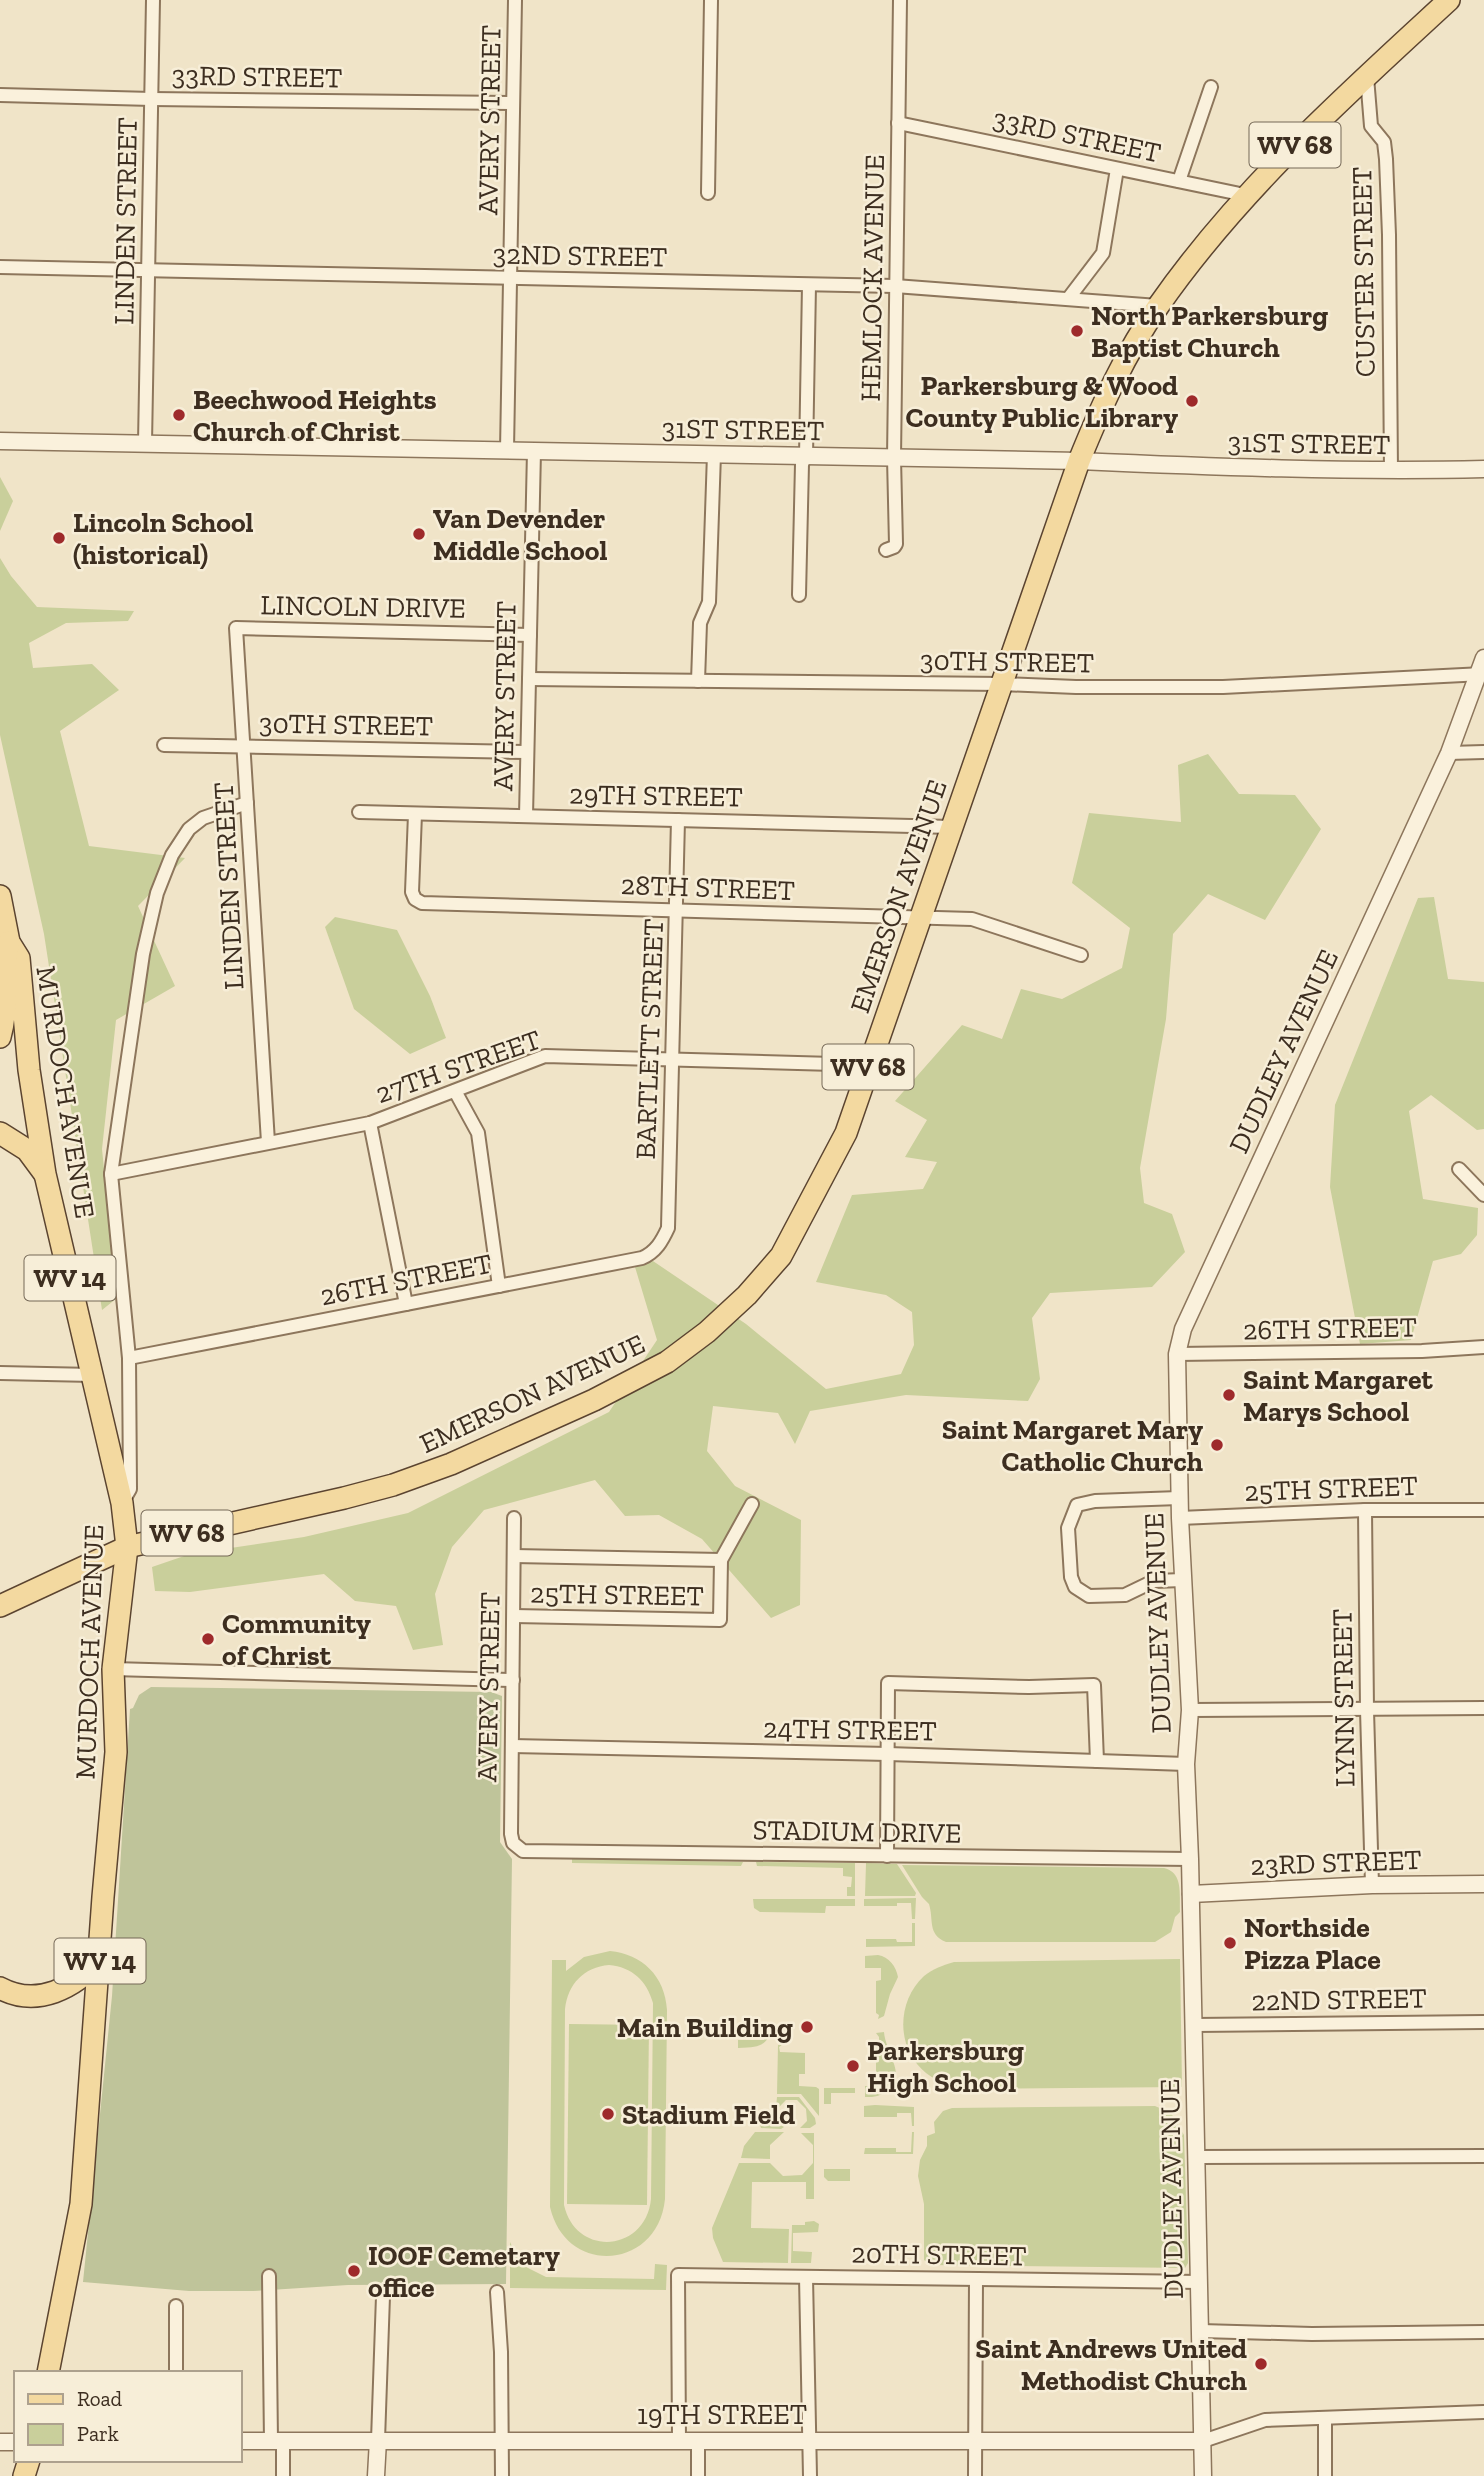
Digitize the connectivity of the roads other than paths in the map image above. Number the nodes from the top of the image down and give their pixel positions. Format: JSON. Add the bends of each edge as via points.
{"nodes":[{"id":1,"x":153,"y":0,"type":"edge"},
{"id":2,"x":516,"y":0,"type":"edge"},
{"id":3,"x":711,"y":0,"type":"edge"},
{"id":4,"x":900,"y":0,"type":"edge"},
{"id":5,"x":1449,"y":0,"type":"edge"},
{"id":6,"x":1367,"y":77,"type":"junction"},
{"id":7,"x":1211,"y":87,"type":"dead end"},
{"id":8,"x":0,"y":95,"type":"edge"},
{"id":9,"x":152,"y":99,"type":"junction"},
{"id":10,"x":513,"y":103,"type":"junction"},
{"id":11,"x":898,"y":123,"type":"junction"},
{"id":12,"x":1117,"y":169,"type":"junction"},
{"id":13,"x":1179,"y":181,"type":"junction"},
{"id":14,"x":708,"y":193,"type":"dead end"},
{"id":15,"x":1245,"y":195,"type":"junction"},
{"id":16,"x":0,"y":267,"type":"edge"},
{"id":17,"x":148,"y":271,"type":"junction"},
{"id":18,"x":510,"y":278,"type":"junction"},
{"id":19,"x":809,"y":285,"type":"junction"},
{"id":20,"x":895,"y":286,"type":"junction"},
{"id":21,"x":1068,"y":299,"type":"junction"},
{"id":22,"x":1158,"y":306,"type":"junction"},
{"id":23,"x":0,"y":441,"type":"edge"},
{"id":24,"x":145,"y":443,"type":"junction"},
{"id":25,"x":507,"y":450,"type":"junction"},
{"id":26,"x":534,"y":451,"type":"junction"},
{"id":27,"x":714,"y":454,"type":"junction"},
{"id":28,"x":806,"y":456,"type":"junction"},
{"id":29,"x":894,"y":458,"type":"junction"},
{"id":30,"x":1079,"y":461,"type":"junction"},
{"id":31,"x":1484,"y":469,"type":"edge"},
{"id":32,"x":1391,"y":471,"type":"junction"},
{"id":33,"x":886,"y":550,"type":"dead end"},
{"id":34,"x":799,"y":595,"type":"dead end"},
{"id":35,"x":236,"y":628,"type":"joint"},
{"id":36,"x":530,"y":635,"type":"junction"},
{"id":37,"x":1482,"y":668,"type":"edge"},
{"id":38,"x":529,"y":679,"type":"junction"},
{"id":39,"x":698,"y":681,"type":"junction"},
{"id":40,"x":1002,"y":684,"type":"junction"},
{"id":41,"x":164,"y":745,"type":"dead end"},
{"id":42,"x":244,"y":746,"type":"junction"},
{"id":43,"x":1484,"y":751,"type":"edge"},
{"id":44,"x":527,"y":752,"type":"junction"},
{"id":45,"x":1450,"y":753,"type":"junction"},
{"id":46,"x":247,"y":803,"type":"junction"},
{"id":47,"x":359,"y":812,"type":"dead end"},
{"id":48,"x":415,"y":814,"type":"junction"},
{"id":49,"x":526,"y":816,"type":"junction"},
{"id":50,"x":678,"y":820,"type":"junction"},
{"id":51,"x":952,"y":827,"type":"junction"},
{"id":52,"x":0,"y":896,"type":"edge"},
{"id":53,"x":677,"y":910,"type":"junction"},
{"id":54,"x":920,"y":918,"type":"junction"},
{"id":55,"x":9,"y":942,"type":"junction"},
{"id":56,"x":1082,"y":955,"type":"dead end"},
{"id":57,"x":2,"y":1032,"type":"edge"},
{"id":58,"x":673,"y":1060,"type":"junction"},
{"id":59,"x":869,"y":1065,"type":"junction"},
{"id":60,"x":29,"y":1070,"type":"junction"},
{"id":61,"x":455,"y":1091,"type":"junction"},
{"id":62,"x":370,"y":1123,"type":"junction"},
{"id":63,"x":0,"y":1133,"type":"edge"},
{"id":64,"x":268,"y":1142,"type":"junction"},
{"id":65,"x":1459,"y":1169,"type":"dead end"},
{"id":66,"x":45,"y":1174,"type":"junction"},
{"id":67,"x":111,"y":1174,"type":"junction"},
{"id":68,"x":1484,"y":1195,"type":"edge"},
{"id":69,"x":668,"y":1217,"type":"joint"},
{"id":70,"x":499,"y":1286,"type":"junction"},
{"id":71,"x":406,"y":1304,"type":"junction"},
{"id":72,"x":1484,"y":1347,"type":"edge"},
{"id":73,"x":1177,"y":1354,"type":"junction"},
{"id":74,"x":129,"y":1358,"type":"junction"},
{"id":75,"x":0,"y":1373,"type":"edge"},
{"id":76,"x":93,"y":1375,"type":"junction"},
{"id":77,"x":1179,"y":1498,"type":"junction"},
{"id":78,"x":122,"y":1503,"type":"junction"},
{"id":79,"x":752,"y":1504,"type":"dead end"},
{"id":80,"x":1365,"y":1510,"type":"junction"},
{"id":81,"x":1484,"y":1510,"type":"edge"},
{"id":82,"x":514,"y":1518,"type":"dead end"},
{"id":83,"x":1180,"y":1518,"type":"junction"},
{"id":84,"x":127,"y":1547,"type":"junction"},
{"id":85,"x":514,"y":1556,"type":"junction"},
{"id":86,"x":721,"y":1560,"type":"junction"},
{"id":87,"x":1183,"y":1580,"type":"junction"},
{"id":88,"x":0,"y":1606,"type":"edge"},
{"id":89,"x":513,"y":1616,"type":"junction"},
{"id":90,"x":113,"y":1669,"type":"junction"},
{"id":91,"x":513,"y":1680,"type":"junction"},
{"id":92,"x":1484,"y":1708,"type":"edge"},
{"id":93,"x":1190,"y":1710,"type":"junction"},
{"id":94,"x":1367,"y":1710,"type":"junction"},
{"id":95,"x":512,"y":1746,"type":"junction"},
{"id":96,"x":888,"y":1754,"type":"junction"},
{"id":97,"x":1097,"y":1760,"type":"junction"},
{"id":98,"x":1186,"y":1763,"type":"junction"},
{"id":99,"x":523,"y":1851,"type":"joint"},
{"id":100,"x":887,"y":1856,"type":"junction"},
{"id":101,"x":1191,"y":1860,"type":"junction"},
{"id":102,"x":1484,"y":1884,"type":"edge"},
{"id":103,"x":1372,"y":1885,"type":"junction"},
{"id":104,"x":1191,"y":1894,"type":"junction"},
{"id":105,"x":100,"y":1959,"type":"junction"},
{"id":106,"x":0,"y":1988,"type":"edge"},
{"id":107,"x":1484,"y":2022,"type":"edge"},
{"id":108,"x":1194,"y":2025,"type":"junction"},
{"id":109,"x":1484,"y":2156,"type":"edge"},
{"id":110,"x":1197,"y":2157,"type":"junction"},
{"id":111,"x":269,"y":2276,"type":"dead end"},
{"id":112,"x":806,"y":2277,"type":"junction"},
{"id":113,"x":976,"y":2279,"type":"junction"},
{"id":114,"x":1200,"y":2282,"type":"junction"},
{"id":115,"x":497,"y":2292,"type":"dead end"},
{"id":116,"x":383,"y":2296,"type":"dead end"},
{"id":117,"x":176,"y":2306,"type":"dead end"},
{"id":118,"x":1201,"y":2331,"type":"junction"},
{"id":119,"x":1484,"y":2332,"type":"edge"},
{"id":120,"x":48,"y":2371,"type":"edge"},
{"id":121,"x":176,"y":2371,"type":"edge"},
{"id":122,"x":1484,"y":2412,"type":"edge"},
{"id":123,"x":1325,"y":2418,"type":"junction"},
{"id":124,"x":378,"y":2440,"type":"junction"},
{"id":125,"x":502,"y":2440,"type":"junction"},
{"id":126,"x":242,"y":2441,"type":"edge"},
{"id":127,"x":277,"y":2441,"type":"junction"},
{"id":128,"x":679,"y":2441,"type":"junction"},
{"id":129,"x":698,"y":2441,"type":"junction"},
{"id":130,"x":808,"y":2441,"type":"junction"},
{"id":131,"x":976,"y":2441,"type":"junction"},
{"id":132,"x":1203,"y":2441,"type":"junction"},
{"id":133,"x":283,"y":2476,"type":"edge"},
{"id":134,"x":376,"y":2476,"type":"edge"},
{"id":135,"x":502,"y":2476,"type":"edge"},
{"id":136,"x":698,"y":2476,"type":"edge"},
{"id":137,"x":810,"y":2476,"type":"edge"},
{"id":138,"x":975,"y":2476,"type":"edge"},
{"id":139,"x":1203,"y":2476,"type":"edge"},
{"id":140,"x":1325,"y":2476,"type":"edge"}],
"edges":[{"from":1,"to":9,"type":"street","name":"LINDEN STREET"},
{"from":2,"to":10,"type":"street","name":"AVERY STREET"},
{"from":3,"to":14,"type":"street"},
{"from":4,"to":11,"type":"street","name":"HEMLOCK AVENUE"},
{"from":5,"to":6,"type":"main road","name":"EMERSON AVENUE","number":"WV 68"},
{"from":6,"to":15,"type":"main road","name":"EMERSON AVENUE","number":"WV 68"},
{"from":6,"to":32,"type":"street","name":"CUSTER STREET","via":[[1371,126],[1384,142],[1386,161]]},
{"from":7,"to":13,"type":"street"},
{"from":8,"to":9,"type":"street","name":"33RD STREET"},
{"from":9,"to":10,"type":"street","name":"33RD STREET"},
{"from":9,"to":17,"type":"street","name":"LINDEN STREET"},
{"from":10,"to":18,"type":"street","name":"AVERY STREET"},
{"from":11,"to":12,"type":"street","name":"33RD STREET"},
{"from":11,"to":20,"type":"street","name":"HEMLOCK AVENUE"},
{"from":12,"to":13,"type":"street","name":"33RD STREET"},
{"from":12,"to":21,"type":"street","via":[[1103,253]]},
{"from":13,"to":15,"type":"street","name":"33RD STREET"},
{"from":15,"to":22,"type":"main road","name":"EMERSON AVENUE","number":"WV 68"},
{"from":16,"to":17,"type":"street","name":"32ND STREET"},
{"from":17,"to":18,"type":"street","name":"32ND STREET"},
{"from":17,"to":24,"type":"street","name":"LINDEN STREET"},
{"from":18,"to":19,"type":"street","name":"32ND STREET"},
{"from":18,"to":25,"type":"street","name":"AVERY STREET"},
{"from":19,"to":20,"type":"street","name":"32ND STREET"},
{"from":19,"to":28,"type":"street"},
{"from":20,"to":21,"type":"street","name":"32ND STREET"},
{"from":20,"to":29,"type":"street","name":"HEMLOCK AVENUE"},
{"from":21,"to":22,"type":"street","name":"32ND STREET"},
{"from":22,"to":30,"type":"main road","name":"EMERSON AVENUE","number":"WV 68","via":[[1104,399]]},
{"from":23,"to":24,"type":"street","name":"31ST STREET"},
{"from":24,"to":25,"type":"street","name":"31ST STREET"},
{"from":25,"to":26,"type":"street","name":"31ST STREET"},
{"from":26,"to":27,"type":"street","name":"31ST STREET"},
{"from":26,"to":36,"type":"street","name":"AVERY STREET"},
{"from":27,"to":28,"type":"street","name":"31ST STREET"},
{"from":27,"to":39,"type":"street","via":[[709,602],[700,623]]},
{"from":28,"to":29,"type":"street","name":"31ST STREET"},
{"from":28,"to":34,"type":"street","via":[[802,464]]},
{"from":29,"to":30,"type":"street","name":"31ST STREET"},
{"from":29,"to":33,"type":"street","name":"HEMLOCK AVENUE","via":[[896,544]]},
{"from":30,"to":32,"type":"street","name":"31ST STREET"},
{"from":30,"to":40,"type":"main road","name":"EMERSON AVENUE","number":"WV 68"},
{"from":31,"to":32,"type":"street","name":"31ST STREET"},
{"from":35,"to":36,"type":"street","name":"LINCOLN DRIVE"},
{"from":35,"to":42,"type":"street","name":"LINDEN STREET"},
{"from":36,"to":38,"type":"street","name":"AVERY STREET"},
{"from":37,"to":40,"type":"street","name":"30TH STREET","via":[[1223,687]]},
{"from":37,"to":45,"type":"street","name":"DUDLEY AVENUE"},
{"from":38,"to":39,"type":"street","name":"30TH STREET"},
{"from":38,"to":44,"type":"street","name":"AVERY STREET"},
{"from":39,"to":40,"type":"street","name":"30TH STREET"},
{"from":40,"to":51,"type":"main road","name":"EMERSON AVENUE","number":"WV 68"},
{"from":41,"to":42,"type":"street","name":"30TH STREET"},
{"from":42,"to":44,"type":"street","name":"30TH STREET"},
{"from":42,"to":46,"type":"street","name":"LINDEN STREET"},
{"from":43,"to":45,"type":"street"},
{"from":44,"to":49,"type":"street","name":"AVERY STREET"},
{"from":45,"to":73,"type":"street","name":"DUDLEY AVENUE","via":[[1183,1329]]},
{"from":46,"to":64,"type":"street","name":"LINDEN STREET"},
{"from":46,"to":67,"type":"street","via":[[203,818],[189,829],[172,855],[158,893],[143,954]]},
{"from":47,"to":48,"type":"street","name":"29TH STREET"},
{"from":48,"to":49,"type":"street","name":"29TH STREET"},
{"from":48,"to":53,"type":"street","name":"28TH STREET","via":[[412,892],[422,903]]},
{"from":49,"to":50,"type":"street","name":"29TH STREET"},
{"from":50,"to":51,"type":"street","name":"29TH STREET"},
{"from":50,"to":53,"type":"street","name":"BARTLETT STREET"},
{"from":51,"to":54,"type":"main road","name":"EMERSON AVENUE","number":"WV 68"},
{"from":52,"to":55,"type":"main road","name":"MURDOCH AVENUE","number":"WV 14"},
{"from":53,"to":54,"type":"street","name":"28TH STREET"},
{"from":53,"to":58,"type":"street","name":"BARTLETT STREET"},
{"from":54,"to":56,"type":"street","name":"28TH STREET","via":[[972,919]]},
{"from":54,"to":59,"type":"main road","name":"EMERSON AVENUE","number":"WV 68"},
{"from":55,"to":57,"type":"main road","name":"MURDOCH AVENUE","number":"WV 14","via":[[4,961],[7,989]]},
{"from":55,"to":60,"type":"main road","name":"MURDOCH AVENUE","number":"WV 14","via":[[19,958]]},
{"from":57,"to":60,"type":"main road"},
{"from":58,"to":59,"type":"street","name":"27TH STREET"},
{"from":58,"to":61,"type":"street","name":"27TH STREET","via":[[545,1056]]},
{"from":58,"to":69,"type":"street","name":"BARTLETT STREET"},
{"from":59,"to":84,"type":"main road","name":"EMERSON AVENUE","number":"WV 68","via":[[842,1143],[781,1256],[747,1295],[667,1362],[520,1434],[393,1485]]},
{"from":60,"to":66,"type":"main road","name":"MURDOCH AVENUE","number":"WV 14"},
{"from":61,"to":62,"type":"street","name":"27TH STREET"},
{"from":61,"to":70,"type":"street","via":[[478,1133]]},
{"from":62,"to":64,"type":"street","name":"27TH STREET"},
{"from":62,"to":71,"type":"street"},
{"from":63,"to":66,"type":"main road","via":[[27,1150]]},
{"from":64,"to":67,"type":"street","name":"27TH STREET"},
{"from":65,"to":68,"type":"street"},
{"from":66,"to":76,"type":"main road","name":"MURDOCH AVENUE","number":"WV 14"},
{"from":67,"to":74,"type":"street"},
{"from":69,"to":70,"type":"street","name":"26TH STREET","via":[[662,1242],[642,1258]]},
{"from":70,"to":71,"type":"street","name":"26TH STREET"},
{"from":71,"to":74,"type":"street","name":"26TH STREET"},
{"from":72,"to":73,"type":"street","name":"26TH STREET"},
{"from":73,"to":77,"type":"street","name":"DUDLEY AVENUE"},
{"from":74,"to":78,"type":"street","via":[[130,1489]]},
{"from":75,"to":76,"type":"street"},
{"from":76,"to":78,"type":"main road","name":"MURDOCH AVENUE","number":"WV 14"},
{"from":77,"to":83,"type":"street","name":"DUDLEY AVENUE"},
{"from":77,"to":87,"type":"street","via":[[1077,1505],[1069,1540],[1071,1577],[1075,1587],[1089,1596],[1125,1595],[1154,1581]]},
{"from":78,"to":84,"type":"main road","name":"MURDOCH AVENUE","number":"WV 14"},
{"from":79,"to":86,"type":"street"},
{"from":80,"to":81,"type":"street","name":"25TH STREET"},
{"from":80,"to":83,"type":"street","name":"25TH STREET"},
{"from":80,"to":94,"type":"street","name":"LYNN STREET"},
{"from":82,"to":85,"type":"street","name":"AVERY STREET"},
{"from":83,"to":87,"type":"street","name":"DUDLEY AVENUE"},
{"from":84,"to":88,"type":"main road","number":"WV 68"},
{"from":84,"to":90,"type":"main road","name":"MURDOCH AVENUE","number":"WV 14"},
{"from":85,"to":86,"type":"street"},
{"from":85,"to":89,"type":"street","name":"AVERY STREET"},
{"from":86,"to":89,"type":"street","name":"25TH STREET","via":[[720,1620]]},
{"from":87,"to":93,"type":"street","name":"DUDLEY AVENUE"},
{"from":89,"to":91,"type":"street","name":"AVERY STREET"},
{"from":90,"to":91,"type":"street"},
{"from":90,"to":105,"type":"main road","name":"MURDOCH AVENUE","number":"WV 14","via":[[116,1752]]},
{"from":91,"to":95,"type":"street","name":"AVERY STREET"},
{"from":92,"to":94,"type":"street"},
{"from":93,"to":94,"type":"street"},
{"from":93,"to":98,"type":"street","name":"DUDLEY AVENUE"},
{"from":94,"to":103,"type":"street","name":"LYNN STREET"},
{"from":95,"to":96,"type":"street","name":"24TH STREET"},
{"from":95,"to":99,"type":"street","name":"AVERY STREET","via":[[511,1834],[513,1843]]},
{"from":96,"to":97,"type":"street","name":"24TH STREET"},
{"from":96,"to":97,"type":"street","via":[[888,1684],[1094,1685]]},
{"from":96,"to":100,"type":"street"},
{"from":97,"to":98,"type":"street","name":"24TH STREET"},
{"from":98,"to":101,"type":"street","name":"DUDLEY AVENUE"},
{"from":99,"to":100,"type":"street","name":"STADIUM DRIVE"},
{"from":100,"to":101,"type":"street","name":"STADIUM DRIVE"},
{"from":101,"to":104,"type":"street","name":"DUDLEY AVENUE"},
{"from":102,"to":103,"type":"street","name":"23RD STREET"},
{"from":103,"to":104,"type":"street","name":"23RD STREET"},
{"from":104,"to":108,"type":"street","name":"DUDLEY AVENUE"},
{"from":105,"to":106,"type":"main road","via":[[82,1978],[55,1993],[21,1995]]},
{"from":105,"to":120,"type":"main road","name":"MURDOCH AVENUE","number":"WV 14","via":[[81,2204]]},
{"from":107,"to":108,"type":"street","name":"22ND STREET"},
{"from":108,"to":110,"type":"street","name":"DUDLEY AVENUE"},
{"from":109,"to":110,"type":"street"},
{"from":110,"to":114,"type":"street","name":"DUDLEY AVENUE"},
{"from":111,"to":127,"type":"street"},
{"from":112,"to":113,"type":"street","name":"20TH STREET"},
{"from":112,"to":128,"type":"street","name":"20TH STREET","via":[[678,2275]]},
{"from":112,"to":130,"type":"street"},
{"from":113,"to":114,"type":"street","name":"20TH STREET"},
{"from":113,"to":131,"type":"street"},
{"from":114,"to":118,"type":"street","name":"DUDLEY AVENUE"},
{"from":115,"to":125,"type":"street"},
{"from":116,"to":124,"type":"street"},
{"from":117,"to":121,"type":"street"},
{"from":118,"to":119,"type":"street"},
{"from":118,"to":132,"type":"street","name":"DUDLEY AVENUE"},
{"from":122,"to":123,"type":"street"},
{"from":123,"to":132,"type":"street","via":[[1265,2420]]},
{"from":123,"to":140,"type":"street"},
{"from":124,"to":125,"type":"street","name":"19TH STREET"},
{"from":124,"to":127,"type":"street","name":"19TH STREET"},
{"from":124,"to":134,"type":"street"},
{"from":125,"to":128,"type":"street","name":"19TH STREET"},
{"from":125,"to":135,"type":"street"},
{"from":126,"to":127,"type":"street","name":"19TH STREET"},
{"from":127,"to":133,"type":"street"},
{"from":128,"to":129,"type":"street","name":"19TH STREET"},
{"from":129,"to":130,"type":"street","name":"19TH STREET"},
{"from":129,"to":136,"type":"street"},
{"from":130,"to":131,"type":"street","name":"19TH STREET"},
{"from":130,"to":137,"type":"street"},
{"from":131,"to":132,"type":"street","name":"19TH STREET"},
{"from":131,"to":138,"type":"street"},
{"from":132,"to":139,"type":"street","name":"DUDLEY AVENUE"}]}
